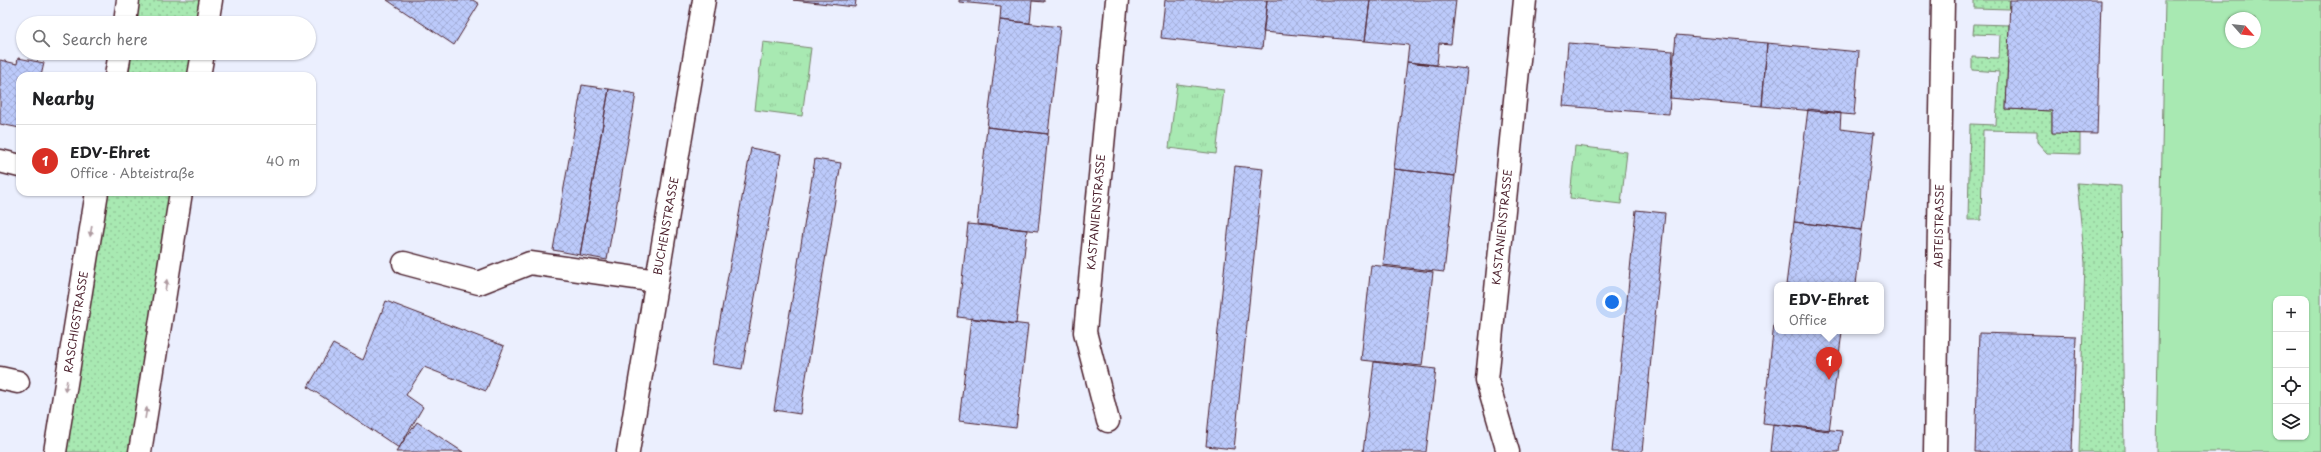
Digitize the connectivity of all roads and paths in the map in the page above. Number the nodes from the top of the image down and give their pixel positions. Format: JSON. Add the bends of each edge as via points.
{"nodes":[{"id":1,"x":128,"y":0,"type":"edge"},
{"id":2,"x":211,"y":0,"type":"edge"},
{"id":3,"x":704,"y":0,"type":"edge"},
{"id":4,"x":1117,"y":0,"type":"edge"},
{"id":5,"x":1525,"y":0,"type":"edge"},
{"id":6,"x":1943,"y":0,"type":"edge"},
{"id":7,"x":125,"y":16,"type":"edge"},
{"id":8,"x":209,"y":16,"type":"edge"},
{"id":9,"x":119,"y":60,"type":"edge"},
{"id":10,"x":202,"y":60,"type":"edge"},
{"id":11,"x":117,"y":72,"type":"edge"},
{"id":12,"x":200,"y":72,"type":"edge"},
{"id":13,"x":0,"y":161,"type":"edge"},
{"id":14,"x":16,"y":165,"type":"edge"},
{"id":15,"x":96,"y":196,"type":"edge"},
{"id":16,"x":180,"y":196,"type":"edge"},
{"id":17,"x":404,"y":262,"type":"dead end"},
{"id":18,"x":657,"y":282,"type":"junction"},
{"id":19,"x":1108,"y":421,"type":"dead end"},
{"id":20,"x":55,"y":452,"type":"edge"},
{"id":21,"x":140,"y":452,"type":"edge"},
{"id":22,"x":628,"y":452,"type":"edge"},
{"id":23,"x":1508,"y":452,"type":"edge"},
{"id":24,"x":1935,"y":452,"type":"edge"}],
"edges":[{"from":1,"to":7,"type":"street"},
{"from":2,"to":8,"type":"street"},
{"from":3,"to":18,"type":"street","name":"BUCHENSTRASSE"},
{"from":4,"to":19,"type":"street","name":"KASTANIENSTRASSE","via":[[1085,332]]},
{"from":5,"to":23,"type":"street","name":"KASTANIENSTRASSE","via":[[1487,380]]},
{"from":6,"to":24,"type":"street","name":"ABTEISTRASSE"},
{"from":9,"to":11,"type":"street"},
{"from":10,"to":12,"type":"street"},
{"from":13,"to":14,"type":"street"},
{"from":15,"to":20,"type":"street","name":"RASCHIGSTRASSE","one_way":true},
{"from":21,"to":16,"type":"street","one_way":true},
{"from":17,"to":18,"type":"street","via":[[479,283],[530,263]]},
{"from":18,"to":22,"type":"street","name":"BUCHENSTRASSE"}]}
